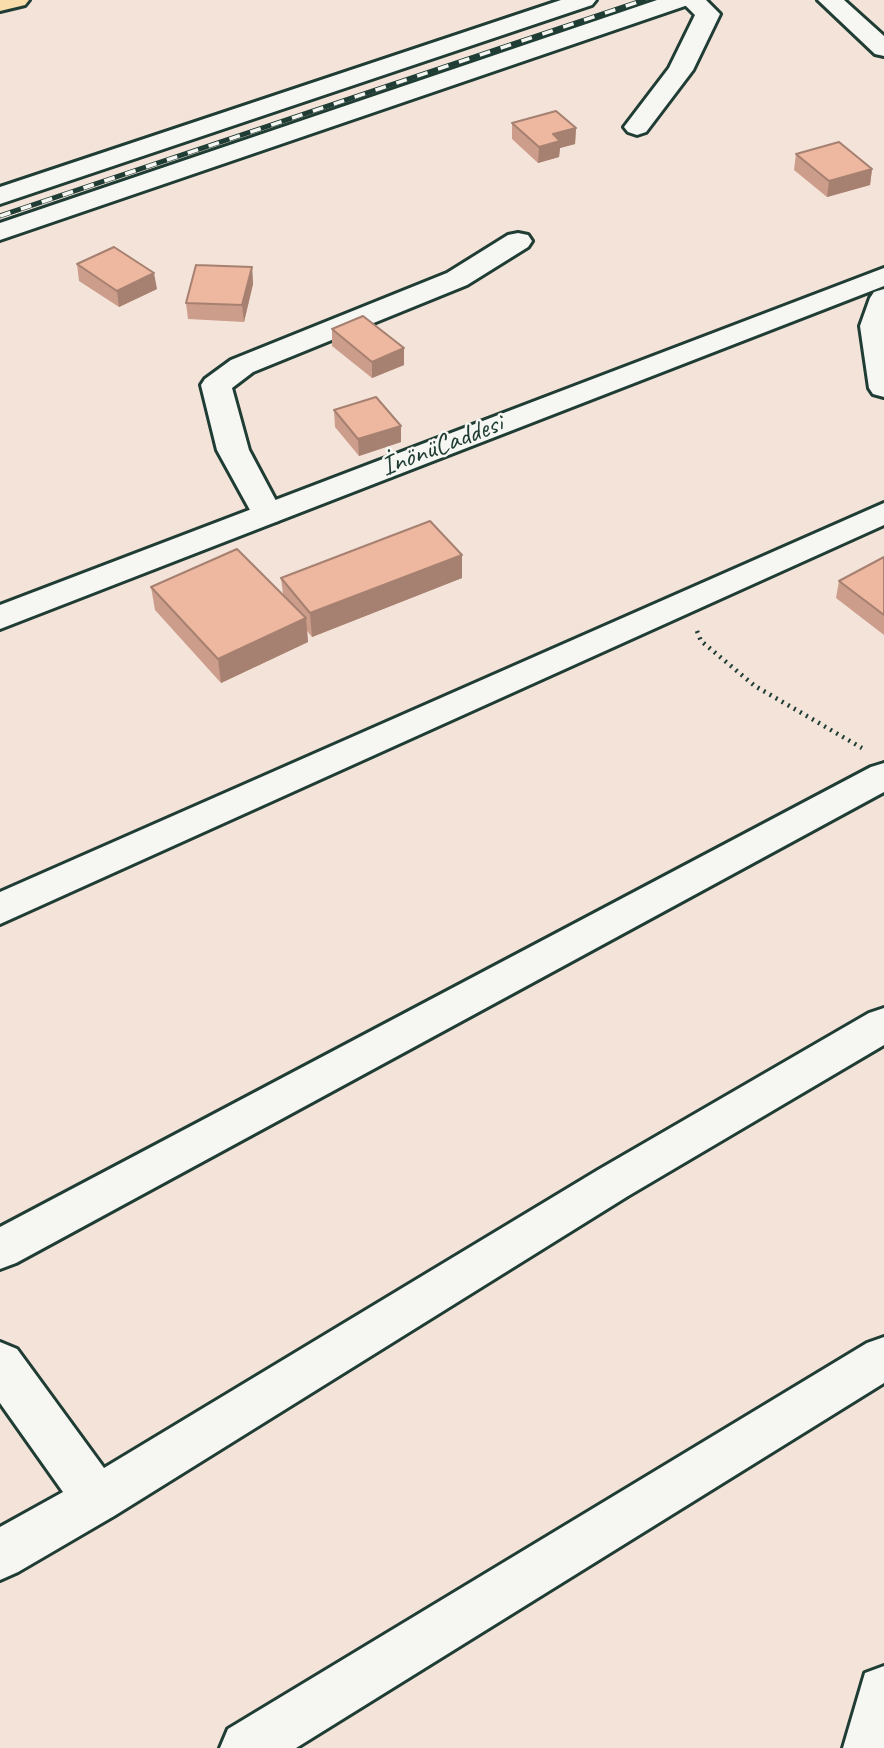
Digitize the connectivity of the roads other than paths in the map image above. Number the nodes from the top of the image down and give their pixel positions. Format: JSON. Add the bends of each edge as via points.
{"nodes":[{"id":1,"x":16,"y":0,"type":"edge"},
{"id":2,"x":584,"y":0,"type":"edge"},
{"id":3,"x":680,"y":0,"type":"edge"},
{"id":4,"x":692,"y":0,"type":"edge"},
{"id":5,"x":830,"y":0,"type":"edge"},
{"id":6,"x":0,"y":4,"type":"edge"},
{"id":7,"x":884,"y":49,"type":"edge"},
{"id":8,"x":637,"y":127,"type":"dead end"},
{"id":9,"x":0,"y":195,"type":"edge"},
{"id":10,"x":0,"y":232,"type":"edge"},
{"id":11,"x":518,"y":241,"type":"dead end"},
{"id":12,"x":884,"y":276,"type":"edge"},
{"id":13,"x":884,"y":298,"type":"edge"},
{"id":14,"x":884,"y":386,"type":"edge"},
{"id":15,"x":884,"y":513,"type":"edge"},
{"id":16,"x":267,"y":514,"type":"junction"},
{"id":17,"x":0,"y":618,"type":"edge"},
{"id":18,"x":874,"y":763,"type":"edge"},
{"id":19,"x":0,"y":909,"type":"edge"},
{"id":20,"x":884,"y":1025,"type":"edge"},
{"id":21,"x":0,"y":1249,"type":"edge"},
{"id":22,"x":884,"y":1358,"type":"edge"},
{"id":23,"x":0,"y":1364,"type":"edge"},
{"id":24,"x":97,"y":1499,"type":"junction"},
{"id":25,"x":0,"y":1555,"type":"edge"},
{"id":26,"x":884,"y":1692,"type":"edge"},
{"id":27,"x":247,"y":1748,"type":"edge"},
{"id":28,"x":870,"y":1748,"type":"edge"}],
"edges":[{"from":1,"to":6,"type":"highway"},
{"from":2,"to":9,"type":"street"},
{"from":3,"to":10,"type":"street"},
{"from":4,"to":8,"type":"street","via":[[708,14],[681,70]]},
{"from":5,"to":7,"type":"street"},
{"from":11,"to":16,"type":"street","via":[[457,279],[242,366],[216,385],[233,450]]},
{"from":12,"to":16,"type":"street","name":"İnönüCaddesi"},
{"from":13,"to":14,"type":"street","via":[[875,326]]},
{"from":15,"to":19,"type":"street"},
{"from":16,"to":17,"type":"street","name":"İnönüCaddesi"},
{"from":18,"to":21,"type":"street"},
{"from":20,"to":24,"type":"street","via":[[613,1183]]},
{"from":22,"to":27,"type":"street"},
{"from":23,"to":24,"type":"street"},
{"from":24,"to":25,"type":"street"},
{"from":26,"to":28,"type":"street"}]}
